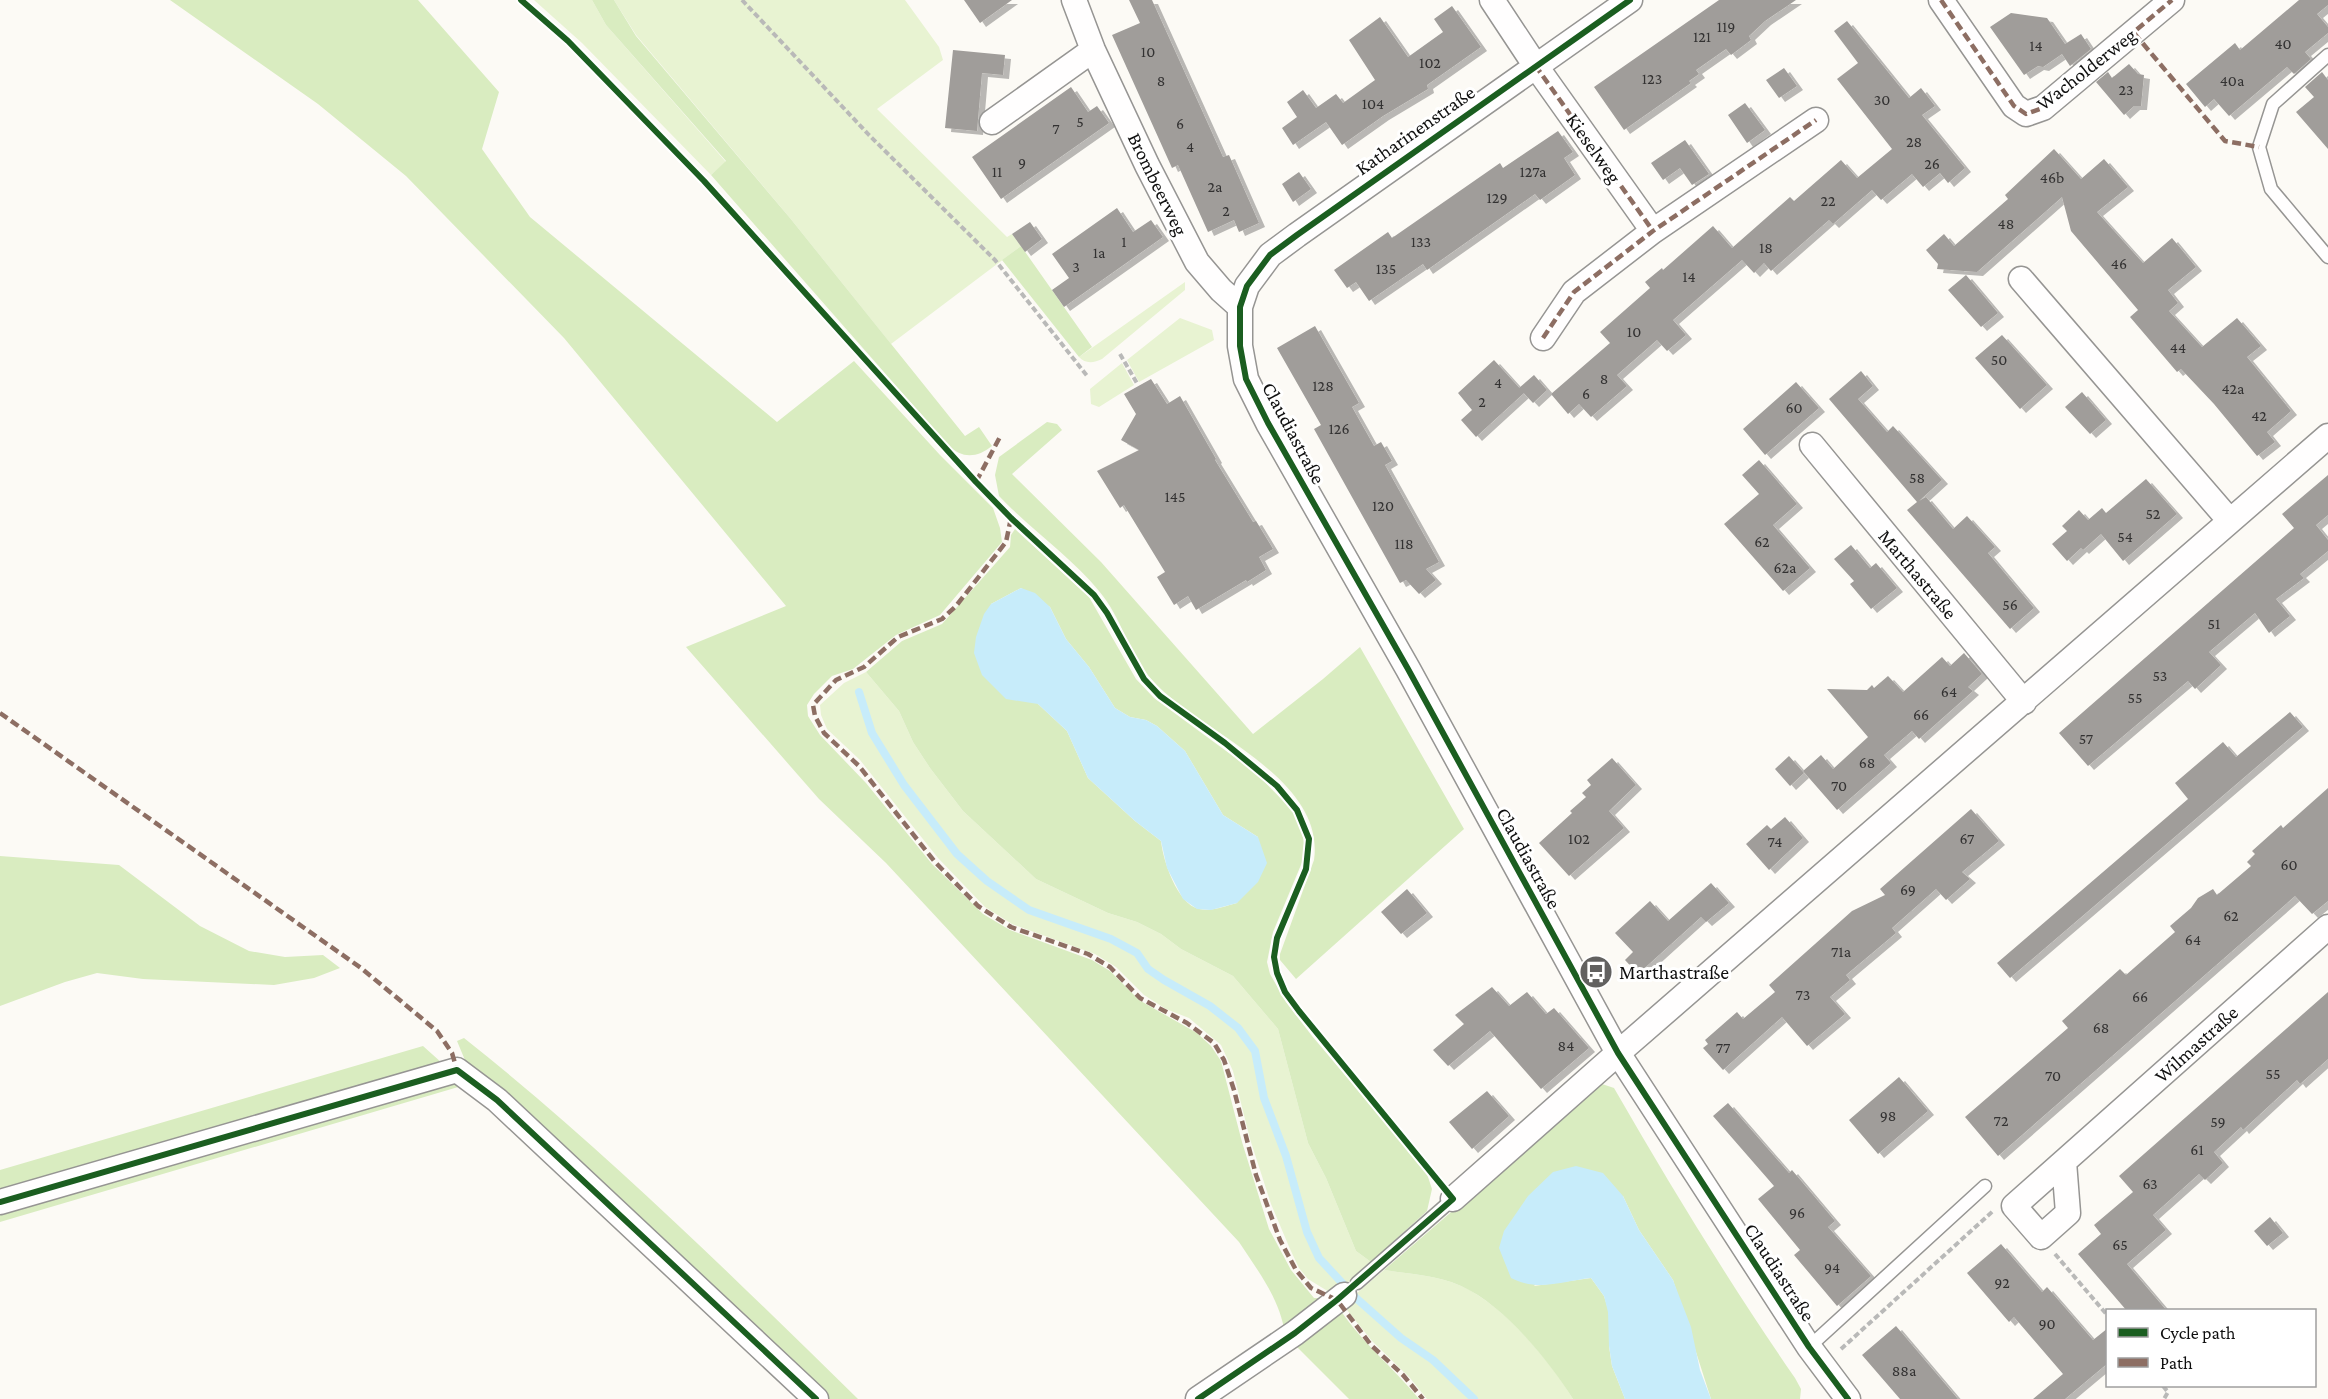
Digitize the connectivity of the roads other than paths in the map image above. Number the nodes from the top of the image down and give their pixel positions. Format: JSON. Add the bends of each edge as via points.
{"nodes":[{"id":1,"x":1074,"y":0,"type":"edge"},
{"id":2,"x":1492,"y":0,"type":"edge"},
{"id":3,"x":1630,"y":0,"type":"edge"},
{"id":4,"x":1941,"y":0,"type":"edge"},
{"id":5,"x":2172,"y":0,"type":"edge"},
{"id":6,"x":1093,"y":50,"type":"junction"},
{"id":7,"x":2328,"y":55,"type":"edge"},
{"id":8,"x":1535,"y":65,"type":"junction"},
{"id":9,"x":1816,"y":120,"type":"dead end"},
{"id":10,"x":992,"y":122,"type":"dead end"},
{"id":11,"x":1653,"y":231,"type":"junction"},
{"id":12,"x":2328,"y":257,"type":"edge"},
{"id":13,"x":2021,"y":279,"type":"dead end"},
{"id":14,"x":1240,"y":307,"type":"junction"},
{"id":15,"x":1543,"y":338,"type":"dead end"},
{"id":16,"x":2328,"y":436,"type":"edge"},
{"id":17,"x":1812,"y":445,"type":"dead end"},
{"id":18,"x":2230,"y":521,"type":"junction"},
{"id":19,"x":2024,"y":702,"type":"junction"},
{"id":20,"x":2328,"y":927,"type":"edge"},
{"id":21,"x":1618,"y":1053,"type":"junction"},
{"id":22,"x":2064,"y":1162,"type":"junction"},
{"id":23,"x":1985,"y":1186,"type":"dead end"},
{"id":24,"x":1453,"y":1200,"type":"joint"},
{"id":25,"x":0,"y":1202,"type":"edge"},
{"id":26,"x":1351,"y":1289,"type":"joint"},
{"id":27,"x":1816,"y":1356,"type":"junction"},
{"id":28,"x":816,"y":1399,"type":"edge"},
{"id":29,"x":1198,"y":1399,"type":"edge"},
{"id":30,"x":1848,"y":1399,"type":"edge"}],
"edges":[{"from":1,"to":6,"type":"street","name":"Brombeerweg"},
{"from":2,"to":8,"type":"street","name":"Kieselweg"},
{"from":3,"to":8,"type":"street","name":"Katharinenstraße"},
{"from":4,"to":5,"type":"street","name":"Wacholderweg","via":[[2014,106],[2026,114],[2043,108]]},
{"from":6,"to":10,"type":"street"},
{"from":6,"to":14,"type":"street","name":"Brombeerweg","via":[[1197,262]]},
{"from":7,"to":12,"type":"lane","via":[[2273,104],[2259,147],[2271,189]]},
{"from":8,"to":11,"type":"street","name":"Kieselweg"},
{"from":8,"to":14,"type":"street","name":"Katharinenstraße","via":[[1270,255],[1247,286]]},
{"from":9,"to":11,"type":"street"},
{"from":11,"to":15,"type":"street","via":[[1574,292]]},
{"from":13,"to":18,"type":"street"},
{"from":14,"to":21,"type":"street","name":"Claudiastraße","via":[[1239,346],[1246,379],[1268,423]]},
{"from":16,"to":18,"type":"street"},
{"from":17,"to":19,"type":"street","name":"Marthastraße"},
{"from":18,"to":19,"type":"street"},
{"from":19,"to":21,"type":"street"},
{"from":20,"to":22,"type":"street","name":"Wilmastraße"},
{"from":21,"to":24,"type":"street"},
{"from":21,"to":27,"type":"street","name":"Claudiastraße"},
{"from":22,"to":22,"type":"street","name":"Wilmastraße","via":[[2068,1214],[2042,1237],[2014,1206]]},
{"from":23,"to":27,"type":"lane"},
{"from":24,"to":26,"type":"lane"},
{"from":25,"to":28,"type":"street","via":[[457,1070],[505,1108]]},
{"from":26,"to":29,"type":"street","via":[[1295,1333]]},
{"from":27,"to":30,"type":"street","name":"Claudiastraße"}]}
